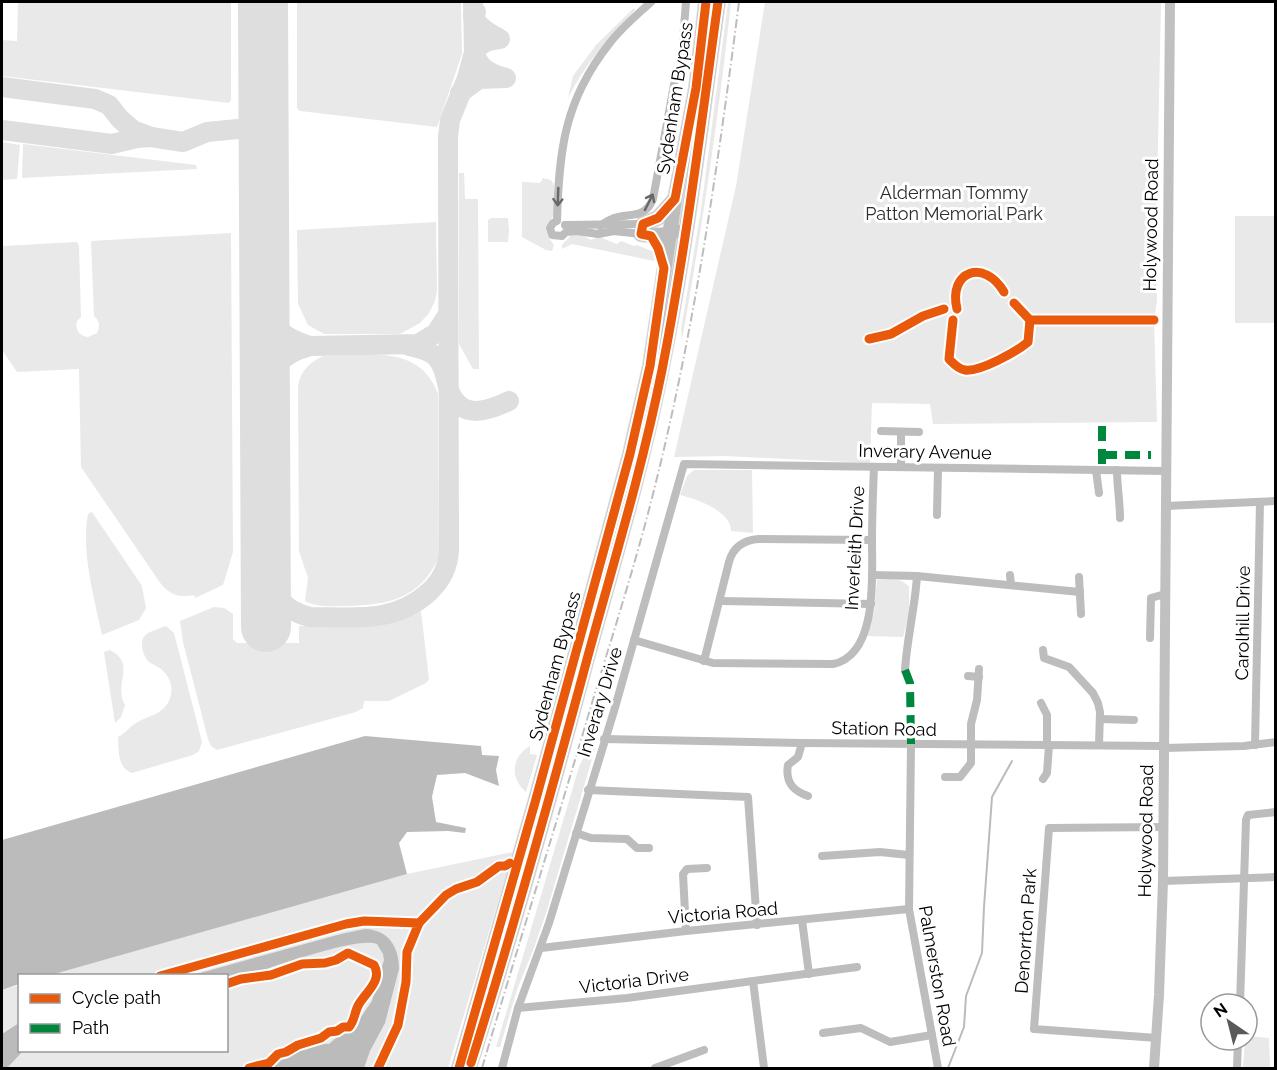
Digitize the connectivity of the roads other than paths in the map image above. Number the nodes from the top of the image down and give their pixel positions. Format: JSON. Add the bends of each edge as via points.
{"nodes":[{"id":1,"x":686,"y":2,"type":"edge"},
{"id":2,"x":706,"y":2,"type":"edge"},
{"id":3,"x":718,"y":2,"type":"edge"},
{"id":4,"x":1170,"y":2,"type":"edge"},
{"id":5,"x":648,"y":4,"type":"edge"},
{"id":6,"x":675,"y":199,"type":"junction"},
{"id":7,"x":689,"y":212,"type":"junction"},
{"id":8,"x":600,"y":225,"type":"junction"},
{"id":9,"x":563,"y":226,"type":"junction"},
{"id":10,"x":645,"y":231,"type":"junction"},
{"id":11,"x":669,"y":234,"type":"junction"},
{"id":12,"x":664,"y":268,"type":"junction"},
{"id":13,"x":881,"y":431,"type":"dead end"},
{"id":14,"x":901,"y":432,"type":"junction"},
{"id":15,"x":919,"y":432,"type":"dead end"},
{"id":16,"x":684,"y":464,"type":"joint"},
{"id":17,"x":874,"y":467,"type":"junction"},
{"id":18,"x":901,"y":467,"type":"junction"},
{"id":19,"x":938,"y":468,"type":"junction"},
{"id":20,"x":1096,"y":470,"type":"junction"},
{"id":21,"x":1117,"y":470,"type":"junction"},
{"id":22,"x":1166,"y":471,"type":"junction"},
{"id":23,"x":1099,"y":493,"type":"dead end"},
{"id":24,"x":1275,"y":501,"type":"edge"},
{"id":25,"x":1260,"y":502,"type":"junction"},
{"id":26,"x":1166,"y":506,"type":"junction"},
{"id":27,"x":937,"y":515,"type":"dead end"},
{"id":28,"x":1120,"y":518,"type":"dead end"},
{"id":29,"x":872,"y":540,"type":"junction"},
{"id":30,"x":872,"y":575,"type":"junction"},
{"id":31,"x":1010,"y":575,"type":"dead end"},
{"id":32,"x":917,"y":576,"type":"junction"},
{"id":33,"x":1079,"y":577,"type":"dead end"},
{"id":34,"x":1011,"y":585,"type":"junction"},
{"id":35,"x":1080,"y":592,"type":"junction"},
{"id":36,"x":1165,"y":594,"type":"junction"},
{"id":37,"x":720,"y":601,"type":"junction"},
{"id":38,"x":871,"y":604,"type":"junction"},
{"id":39,"x":1081,"y":614,"type":"dead end"},
{"id":40,"x":1150,"y":638,"type":"dead end"},
{"id":41,"x":634,"y":640,"type":"junction"},
{"id":42,"x":1043,"y":650,"type":"dead end"},
{"id":43,"x":704,"y":661,"type":"junction"},
{"id":44,"x":905,"y":670,"type":"dead end"},
{"id":45,"x":968,"y":676,"type":"dead end"},
{"id":46,"x":1041,"y":703,"type":"dead end"},
{"id":47,"x":1100,"y":719,"type":"junction"},
{"id":48,"x":1134,"y":720,"type":"dead end"},
{"id":49,"x":604,"y":739,"type":"junction"},
{"id":50,"x":1275,"y":741,"type":"edge"},
{"id":51,"x":802,"y":743,"type":"junction"},
{"id":52,"x":911,"y":744,"type":"junction"},
{"id":53,"x":971,"y":745,"type":"junction"},
{"id":54,"x":1048,"y":745,"type":"junction"},
{"id":55,"x":1099,"y":745,"type":"junction"},
{"id":56,"x":1255,"y":745,"type":"junction"},
{"id":57,"x":1163,"y":747,"type":"junction"},
{"id":58,"x":945,"y":777,"type":"dead end"},
{"id":59,"x":1042,"y":779,"type":"dead end"},
{"id":60,"x":588,"y":790,"type":"junction"},
{"id":61,"x":808,"y":796,"type":"dead end"},
{"id":62,"x":1275,"y":812,"type":"edge"},
{"id":63,"x":1163,"y":827,"type":"junction"},
{"id":64,"x":576,"y":833,"type":"junction"},
{"id":65,"x":649,"y":848,"type":"dead end"},
{"id":66,"x":909,"y":855,"type":"junction"},
{"id":67,"x":822,"y":856,"type":"dead end"},
{"id":68,"x":707,"y":868,"type":"dead end"},
{"id":69,"x":1275,"y":877,"type":"edge"},
{"id":70,"x":1245,"y":879,"type":"junction"},
{"id":71,"x":1162,"y":881,"type":"junction"},
{"id":72,"x":909,"y":909,"type":"junction"},
{"id":73,"x":802,"y":920,"type":"junction"},
{"id":74,"x":757,"y":926,"type":"junction"},
{"id":75,"x":686,"y":931,"type":"junction"},
{"id":76,"x":540,"y":948,"type":"junction"},
{"id":77,"x":857,"y":967,"type":"dead end"},
{"id":78,"x":809,"y":974,"type":"junction"},
{"id":79,"x":753,"y":981,"type":"junction"},
{"id":80,"x":1241,"y":992,"type":"edge"},
{"id":81,"x":518,"y":1008,"type":"junction"},
{"id":82,"x":823,"y":1033,"type":"dead end"},
{"id":83,"x":932,"y":1035,"type":"junction"},
{"id":84,"x":1157,"y":1038,"type":"junction"},
{"id":85,"x":704,"y":1050,"type":"dead end"},
{"id":86,"x":1238,"y":1052,"type":"edge"},
{"id":87,"x":459,"y":1068,"type":"edge"},
{"id":88,"x":469,"y":1068,"type":"edge"},
{"id":89,"x":502,"y":1068,"type":"edge"},
{"id":90,"x":655,"y":1068,"type":"edge"},
{"id":91,"x":764,"y":1068,"type":"edge"},
{"id":92,"x":938,"y":1068,"type":"edge"},
{"id":93,"x":1154,"y":1068,"type":"edge"},
{"id":94,"x":1237,"y":1068,"type":"edge"}],
"edges":[{"from":8,"to":1,"type":"street","one_way":true,"via":[[614,218],[638,215],[653,199],[676,74],[681,65]]},
{"from":2,"to":6,"type":"highway","name":"Sydenham Bypass","via":[[696,88]]},
{"from":3,"to":7,"type":"highway","name":"Sydenham Bypass"},
{"from":4,"to":22,"type":"main road","name":"Holywood Road"},
{"from":5,"to":9,"type":"street","one_way":true,"via":[[610,42],[582,85],[568,119],[559,174]]},
{"from":6,"to":10,"type":"highway"},
{"from":6,"to":11,"type":"highway","name":"Sydenham Bypass"},
{"from":7,"to":11,"type":"highway","via":[[680,228]]},
{"from":7,"to":88,"type":"highway","name":"Sydenham Bypass","via":[[662,369],[633,493],[510,940]]},
{"from":8,"to":9,"type":"street"},
{"from":8,"to":10,"type":"street"},
{"from":9,"to":10,"type":"street","via":[[598,234]]},
{"from":10,"to":11,"type":"highway"},
{"from":10,"to":12,"type":"highway","via":[[658,248]]},
{"from":11,"to":12,"type":"highway","name":"Sydenham Bypass"},
{"from":12,"to":87,"type":"highway","name":"Sydenham Bypass","via":[[650,366],[621,490]]},
{"from":13,"to":14,"type":"street"},
{"from":14,"to":15,"type":"street"},
{"from":14,"to":18,"type":"street"},
{"from":16,"to":17,"type":"street","name":"Inverary Avenue"},
{"from":16,"to":41,"type":"street","name":"Inverary Drive"},
{"from":17,"to":18,"type":"street","name":"Inverary Avenue"},
{"from":17,"to":29,"type":"street","name":"Inverleith Drive"},
{"from":18,"to":19,"type":"street","name":"Inverary Avenue"},
{"from":19,"to":20,"type":"street","name":"Inverary Avenue"},
{"from":19,"to":27,"type":"street"},
{"from":20,"to":21,"type":"street","name":"Inverary Avenue"},
{"from":20,"to":23,"type":"street"},
{"from":21,"to":22,"type":"street","name":"Inverary Avenue"},
{"from":21,"to":28,"type":"street"},
{"from":22,"to":26,"type":"main road","name":"Holywood Road"},
{"from":24,"to":25,"type":"street"},
{"from":25,"to":26,"type":"street"},
{"from":25,"to":56,"type":"street","name":"Carolhill Drive"},
{"from":26,"to":36,"type":"main road","name":"Holywood Road"},
{"from":29,"to":30,"type":"street","name":"Inverleith Drive"},
{"from":29,"to":37,"type":"street","via":[[745,542],[733,551]]},
{"from":30,"to":32,"type":"street"},
{"from":30,"to":38,"type":"street","name":"Inverleith Drive"},
{"from":31,"to":34,"type":"street"},
{"from":32,"to":34,"type":"street"},
{"from":32,"to":44,"type":"street"},
{"from":33,"to":35,"type":"street"},
{"from":34,"to":35,"type":"street"},
{"from":35,"to":39,"type":"street"},
{"from":36,"to":40,"type":"street","via":[[1151,598]]},
{"from":36,"to":57,"type":"main road","name":"Holywood Road"},
{"from":37,"to":38,"type":"street"},
{"from":37,"to":43,"type":"street"},
{"from":38,"to":43,"type":"street","name":"Inverleith Drive","via":[[853,654],[839,663]]},
{"from":41,"to":43,"type":"street","name":"Inverleith Drive"},
{"from":41,"to":49,"type":"street","name":"Inverary Drive"},
{"from":42,"to":47,"type":"street","via":[[1044,658],[1069,667],[1084,683],[1098,703]]},
{"from":45,"to":53,"type":"street","via":[[979,673]]},
{"from":46,"to":54,"type":"street","via":[[1047,715]]},
{"from":47,"to":48,"type":"street"},
{"from":47,"to":55,"type":"street"},
{"from":49,"to":51,"type":"street","name":"Station Road"},
{"from":49,"to":60,"type":"street","name":"Inverary Drive"},
{"from":50,"to":56,"type":"street","name":"Station Road"},
{"from":51,"to":52,"type":"street","name":"Station Road"},
{"from":51,"to":61,"type":"street","via":[[798,758],[788,765],[788,782],[798,797]]},
{"from":52,"to":53,"type":"street","name":"Station Road"},
{"from":52,"to":66,"type":"street","name":"Palmerston Road"},
{"from":53,"to":54,"type":"street","name":"Station Road"},
{"from":53,"to":58,"type":"street","via":[[971,763],[960,777]]},
{"from":54,"to":55,"type":"street","name":"Station Road"},
{"from":54,"to":59,"type":"street","via":[[1047,773]]},
{"from":55,"to":57,"type":"street","name":"Station Road"},
{"from":56,"to":57,"type":"street","name":"Station Road"},
{"from":57,"to":63,"type":"main road","name":"Holywood Road"},
{"from":60,"to":64,"type":"street","name":"Inverary Drive"},
{"from":60,"to":74,"type":"street","via":[[748,797]]},
{"from":62,"to":70,"type":"street","via":[[1248,815]]},
{"from":63,"to":71,"type":"main road","name":"Holywood Road"},
{"from":63,"to":84,"type":"street","name":"Denorrton Park","via":[[1049,828],[1034,1029]]},
{"from":64,"to":65,"type":"street","via":[[591,838],[627,839],[637,848]]},
{"from":64,"to":76,"type":"street","name":"Inverary Drive"},
{"from":66,"to":67,"type":"street","via":[[880,852]]},
{"from":66,"to":72,"type":"street","name":"Palmerston Road"},
{"from":68,"to":75,"type":"street","via":[[687,869],[683,874]]},
{"from":69,"to":70,"type":"street"},
{"from":70,"to":71,"type":"street"},
{"from":70,"to":80,"type":"street"},
{"from":71,"to":84,"type":"main road","name":"Holywood Road"},
{"from":72,"to":73,"type":"street","name":"Victoria Road"},
{"from":72,"to":83,"type":"street","name":"Palmerston Road"},
{"from":73,"to":74,"type":"street","name":"Victoria Road"},
{"from":73,"to":78,"type":"street"},
{"from":74,"to":75,"type":"street","name":"Victoria Road"},
{"from":75,"to":76,"type":"street","name":"Victoria Road"},
{"from":76,"to":81,"type":"street","name":"Inverary Drive"},
{"from":77,"to":78,"type":"street","name":"Victoria Drive"},
{"from":78,"to":79,"type":"street","name":"Victoria Drive"},
{"from":79,"to":81,"type":"street","name":"Victoria Drive"},
{"from":79,"to":91,"type":"street"},
{"from":81,"to":89,"type":"street","name":"Inverary Drive"},
{"from":82,"to":83,"type":"street","via":[[861,1028],[890,1042]]},
{"from":83,"to":92,"type":"street","name":"Palmerston Road"},
{"from":84,"to":93,"type":"main road","name":"Holywood Road"},
{"from":85,"to":90,"type":"street"},
{"from":86,"to":94,"type":"street"}]}
